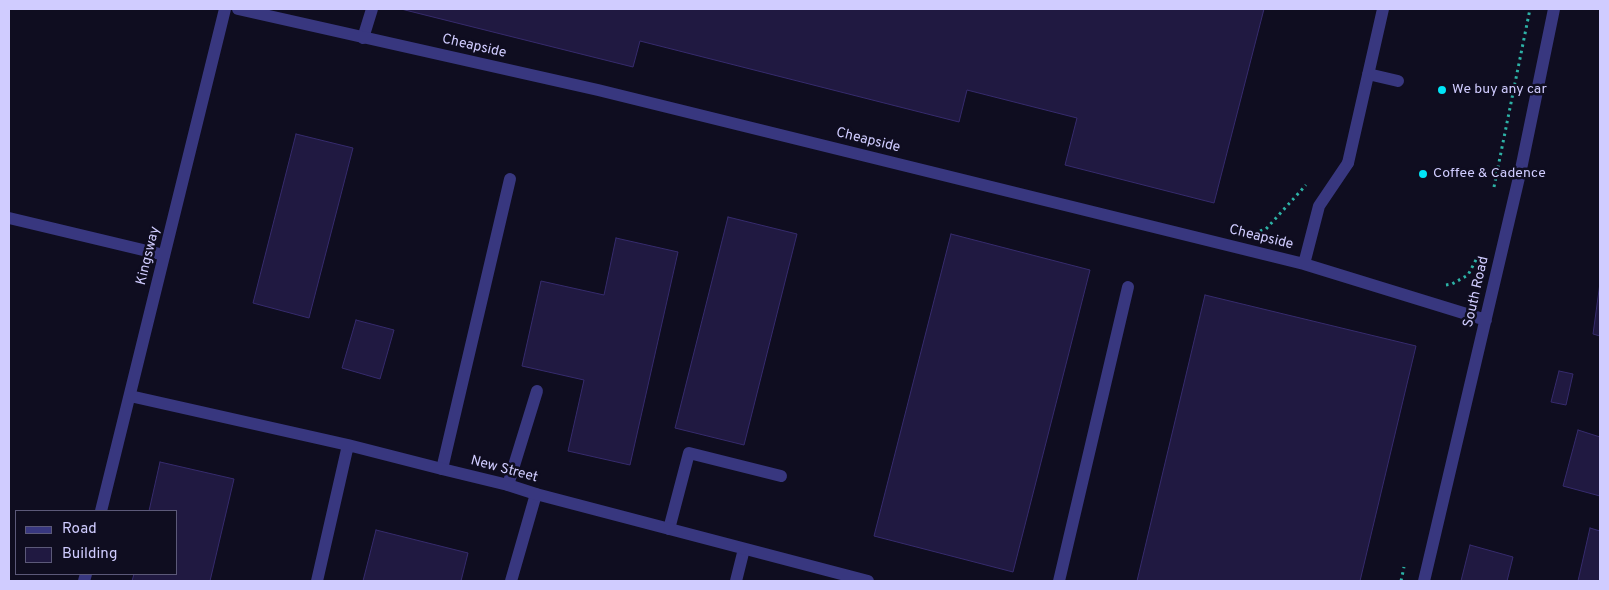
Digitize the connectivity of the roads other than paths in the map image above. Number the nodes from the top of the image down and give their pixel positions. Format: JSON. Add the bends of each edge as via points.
{"nodes":[{"id":1,"x":225,"y":9,"type":"edge"},
{"id":2,"x":238,"y":9,"type":"edge"},
{"id":3,"x":372,"y":9,"type":"edge"},
{"id":4,"x":1383,"y":9,"type":"edge"},
{"id":5,"x":1554,"y":9,"type":"edge"},
{"id":6,"x":363,"y":38,"type":"junction"},
{"id":7,"x":1368,"y":74,"type":"junction"},
{"id":8,"x":1398,"y":81,"type":"dead end"},
{"id":9,"x":510,"y":179,"type":"dead end"},
{"id":10,"x":9,"y":218,"type":"edge"},
{"id":11,"x":164,"y":255,"type":"junction"},
{"id":12,"x":1304,"y":264,"type":"junction"},
{"id":13,"x":1128,"y":288,"type":"dead end"},
{"id":14,"x":1486,"y":320,"type":"junction"},
{"id":15,"x":537,"y":391,"type":"dead end"},
{"id":16,"x":130,"y":396,"type":"junction"},
{"id":17,"x":348,"y":444,"type":"junction"},
{"id":18,"x":442,"y":469,"type":"junction"},
{"id":19,"x":781,"y":476,"type":"dead end"},
{"id":20,"x":508,"y":484,"type":"junction"},
{"id":21,"x":536,"y":494,"type":"junction"},
{"id":22,"x":101,"y":510,"type":"edge"},
{"id":23,"x":669,"y":529,"type":"junction"},
{"id":24,"x":744,"y":549,"type":"junction"},
{"id":25,"x":847,"y":579,"type":"edge"},
{"id":26,"x":317,"y":581,"type":"edge"},
{"id":27,"x":511,"y":581,"type":"edge"},
{"id":28,"x":736,"y":581,"type":"edge"},
{"id":29,"x":868,"y":581,"type":"edge"},
{"id":30,"x":1059,"y":581,"type":"edge"},
{"id":31,"x":1424,"y":581,"type":"edge"}],
"edges":[{"from":1,"to":11,"type":"street","name":"Kingsway"},
{"from":2,"to":6,"type":"street","name":"Cheapside"},
{"from":3,"to":6,"type":"street"},
{"from":4,"to":7,"type":"street"},
{"from":5,"to":14,"type":"street","name":"South Road"},
{"from":6,"to":12,"type":"street","name":"Cheapside","via":[[598,90]]},
{"from":7,"to":8,"type":"street"},
{"from":7,"to":12,"type":"street","via":[[1348,163],[1319,206]]},
{"from":9,"to":18,"type":"street"},
{"from":10,"to":11,"type":"street"},
{"from":11,"to":16,"type":"street","name":"Kingsway"},
{"from":12,"to":14,"type":"street","name":"Cheapside"},
{"from":13,"to":30,"type":"street"},
{"from":14,"to":31,"type":"street","name":"South Road"},
{"from":15,"to":20,"type":"street"},
{"from":16,"to":17,"type":"street","name":"New Street"},
{"from":16,"to":22,"type":"street","name":"Kingsway"},
{"from":17,"to":18,"type":"street","name":"New Street"},
{"from":17,"to":26,"type":"street"},
{"from":18,"to":20,"type":"street","name":"New Street"},
{"from":19,"to":23,"type":"street","via":[[689,453]]},
{"from":20,"to":21,"type":"street","name":"New Street"},
{"from":21,"to":23,"type":"street","name":"New Street"},
{"from":21,"to":27,"type":"street"},
{"from":23,"to":24,"type":"street","name":"New Street"},
{"from":24,"to":25,"type":"street","name":"New Street"},
{"from":24,"to":28,"type":"street"},
{"from":25,"to":29,"type":"street","name":"New Street"}]}
